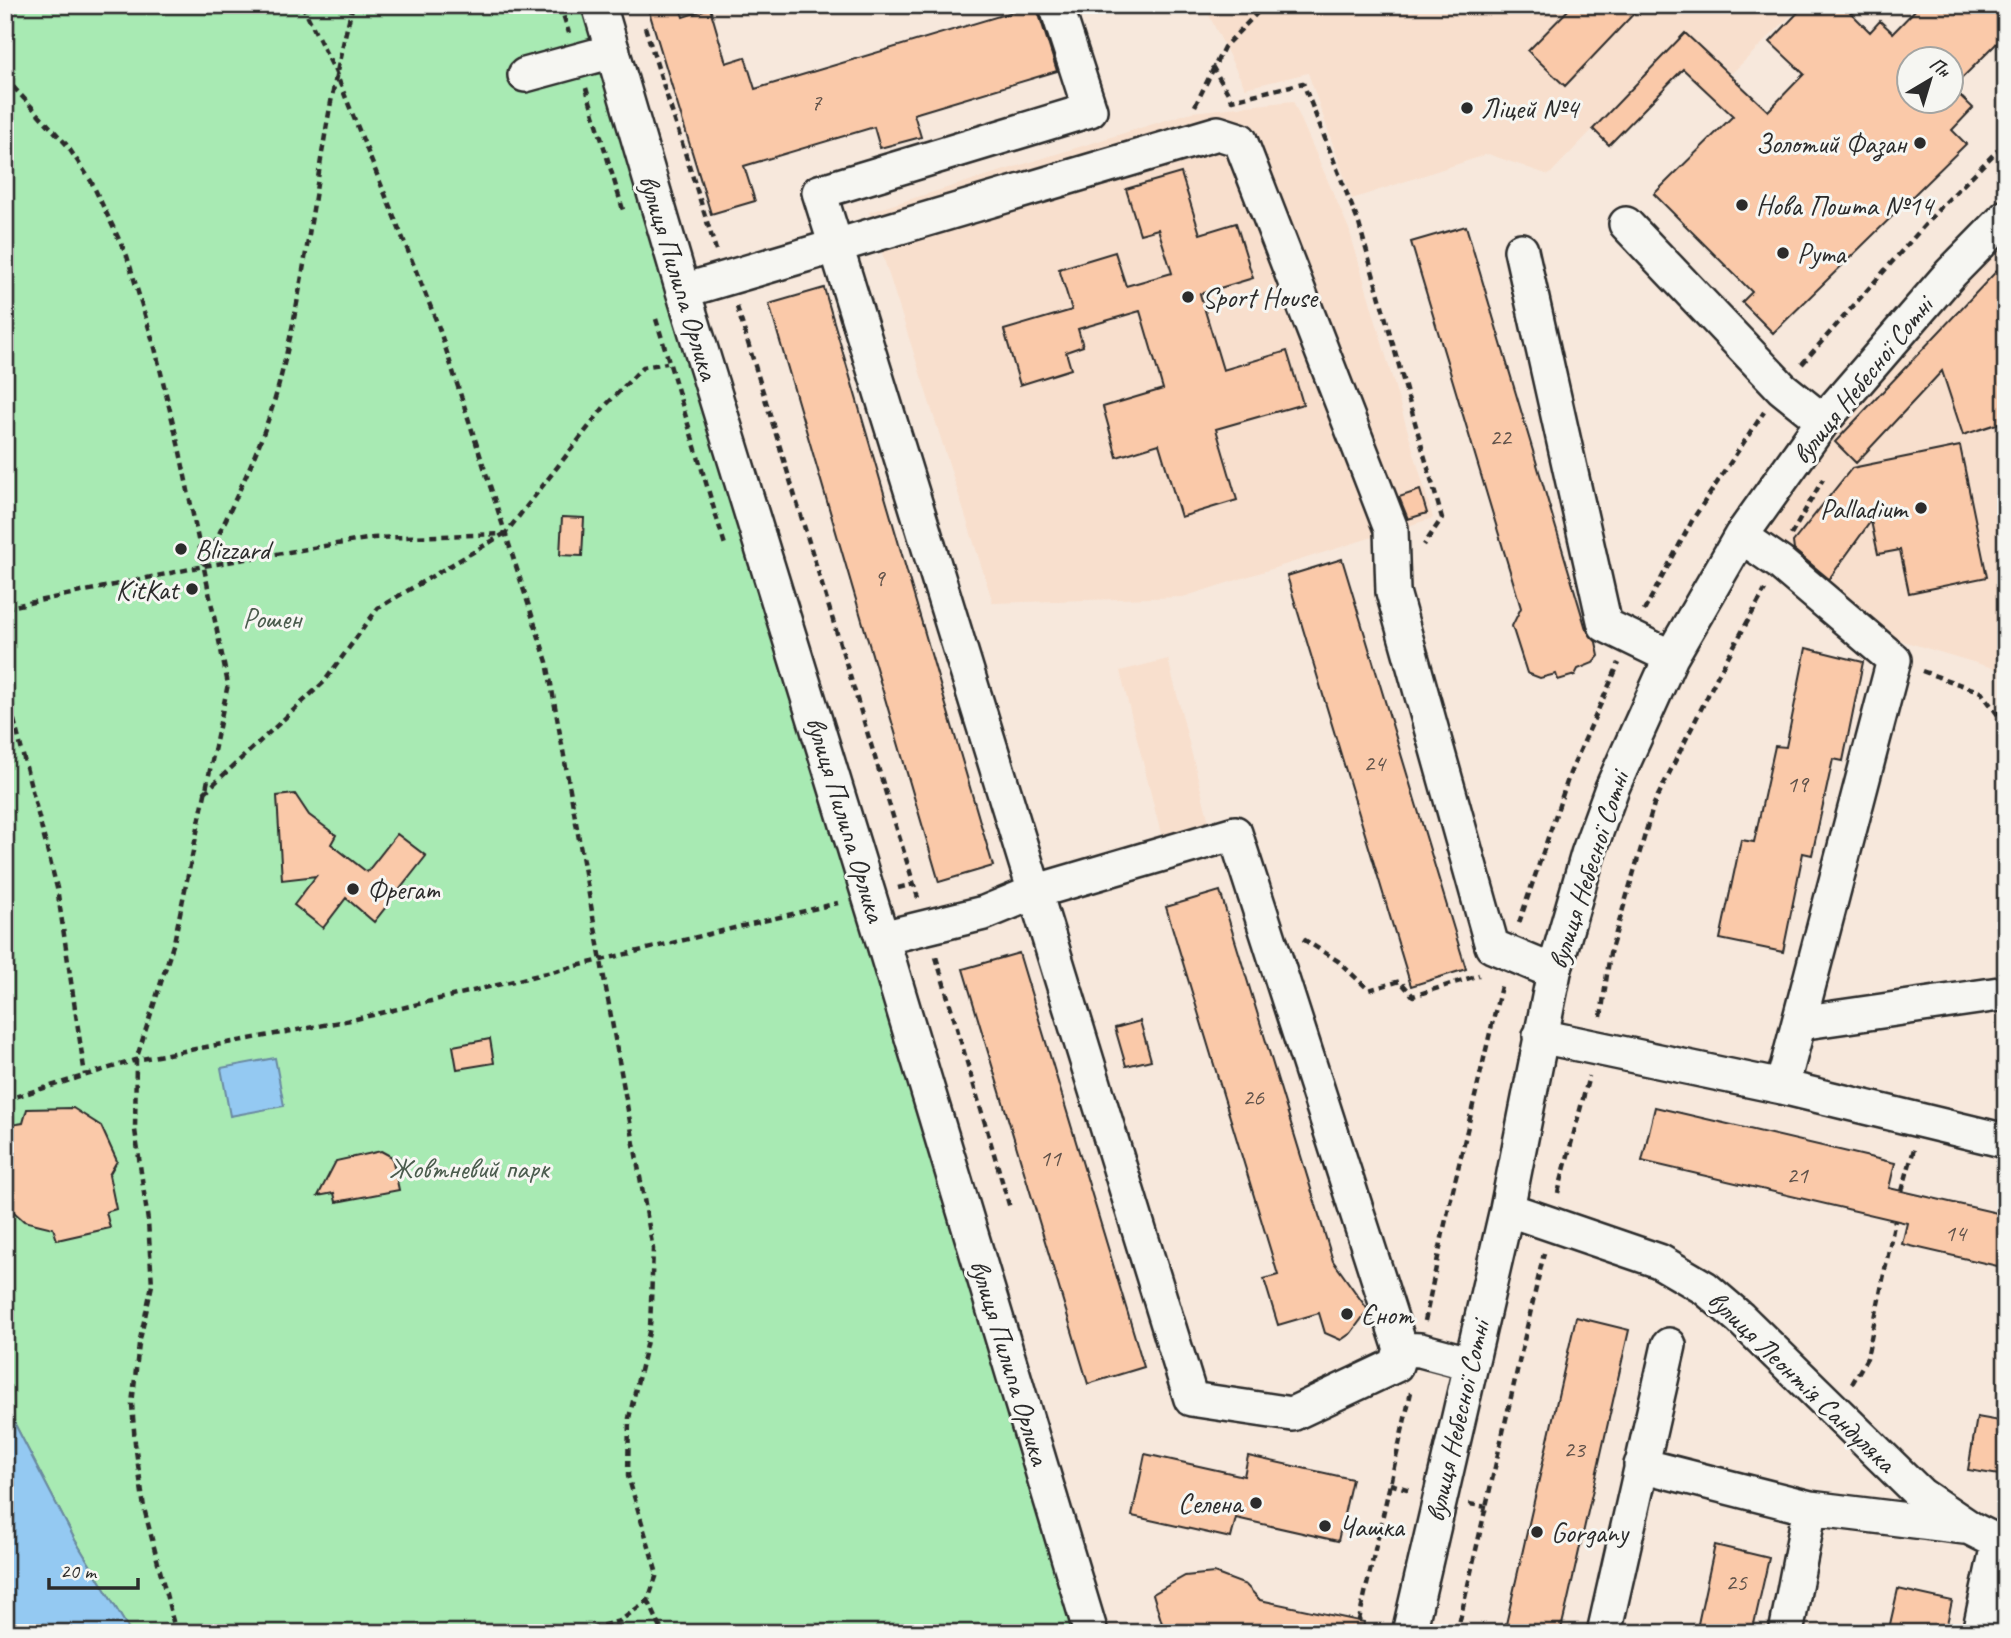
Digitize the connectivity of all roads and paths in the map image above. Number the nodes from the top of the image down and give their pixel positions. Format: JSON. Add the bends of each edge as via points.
{"nodes":[{"id":1,"x":302,"y":5,"type":"edge"},
{"id":2,"x":353,"y":5,"type":"edge"},
{"id":3,"x":599,"y":5,"type":"edge"},
{"id":4,"x":1056,"y":5,"type":"edge"},
{"id":5,"x":1265,"y":5,"type":"edge"},
{"id":6,"x":645,"y":27,"type":"dead end"},
{"id":7,"x":613,"y":51,"type":"junction"},
{"id":8,"x":1212,"y":66,"type":"junction"},
{"id":9,"x":335,"y":71,"type":"junction"},
{"id":10,"x":525,"y":75,"type":"dead end"},
{"id":11,"x":5,"y":78,"type":"edge"},
{"id":12,"x":1199,"y":138,"type":"junction"},
{"id":13,"x":2006,"y":217,"type":"edge"},
{"id":14,"x":1626,"y":224,"type":"dead end"},
{"id":15,"x":836,"y":246,"type":"junction"},
{"id":16,"x":1521,"y":250,"type":"dead end"},
{"id":17,"x":728,"y":278,"type":"junction"},
{"id":18,"x":683,"y":291,"type":"junction"},
{"id":19,"x":667,"y":363,"type":"dead end"},
{"id":20,"x":1823,"y":421,"type":"junction"},
{"id":21,"x":505,"y":534,"type":"junction"},
{"id":22,"x":1741,"y":536,"type":"junction"},
{"id":23,"x":1421,"y":550,"type":"dead end"},
{"id":24,"x":204,"y":566,"type":"junction"},
{"id":25,"x":5,"y":608,"type":"edge"},
{"id":26,"x":1671,"y":657,"type":"junction"},
{"id":27,"x":1894,"y":660,"type":"junction"},
{"id":28,"x":5,"y":685,"type":"edge"},
{"id":29,"x":2006,"y":726,"type":"edge"},
{"id":30,"x":203,"y":794,"type":"junction"},
{"id":31,"x":914,"y":884,"type":"junction"},
{"id":32,"x":1037,"y":891,"type":"junction"},
{"id":33,"x":869,"y":895,"type":"junction"},
{"id":34,"x":1261,"y":912,"type":"junction"},
{"id":35,"x":927,"y":926,"type":"junction"},
{"id":36,"x":882,"y":938,"type":"junction"},
{"id":37,"x":599,"y":960,"type":"junction"},
{"id":38,"x":1493,"y":970,"type":"dead end"},
{"id":39,"x":1554,"y":972,"type":"junction"},
{"id":40,"x":2006,"y":993,"type":"edge"},
{"id":41,"x":1799,"y":1023,"type":"junction"},
{"id":42,"x":1540,"y":1036,"type":"junction"},
{"id":43,"x":136,"y":1060,"type":"junction"},
{"id":44,"x":85,"y":1075,"type":"junction"},
{"id":45,"x":1782,"y":1087,"type":"junction"},
{"id":46,"x":5,"y":1100,"type":"edge"},
{"id":47,"x":1921,"y":1121,"type":"junction"},
{"id":48,"x":2006,"y":1141,"type":"edge"},
{"id":49,"x":1902,"y":1191,"type":"dead end"},
{"id":50,"x":1010,"y":1208,"type":"dead end"},
{"id":51,"x":1507,"y":1209,"type":"junction"},
{"id":52,"x":1895,"y":1220,"type":"dead end"},
{"id":53,"x":1669,"y":1345,"type":"dead end"},
{"id":54,"x":1401,"y":1349,"type":"junction"},
{"id":55,"x":1469,"y":1363,"type":"junction"},
{"id":56,"x":1834,"y":1410,"type":"junction"},
{"id":57,"x":1641,"y":1465,"type":"junction"},
{"id":58,"x":1810,"y":1508,"type":"junction"},
{"id":59,"x":1970,"y":1528,"type":"junction"},
{"id":60,"x":2002,"y":1545,"type":"edge"},
{"id":61,"x":648,"y":1600,"type":"junction"},
{"id":62,"x":176,"y":1633,"type":"edge"},
{"id":63,"x":573,"y":1633,"type":"edge"},
{"id":64,"x":663,"y":1633,"type":"edge"},
{"id":65,"x":1091,"y":1633,"type":"edge"},
{"id":66,"x":1409,"y":1633,"type":"edge"},
{"id":67,"x":1604,"y":1633,"type":"edge"},
{"id":68,"x":1786,"y":1633,"type":"edge"},
{"id":69,"x":1979,"y":1633,"type":"edge"}],
"edges":[{"from":1,"to":9,"type":"path"},
{"from":2,"to":9,"type":"path"},
{"from":3,"to":7,"type":"street","name":"вулиця Пилипа Орлика"},
{"from":4,"to":15,"type":"street","via":[[1090,110],[819,192]]},
{"from":5,"to":8,"type":"path"},
{"from":6,"to":17,"type":"path","via":[[708,231]]},
{"from":7,"to":10,"type":"street"},
{"from":7,"to":18,"type":"street","name":"вулиця Пилипа Орлика"},
{"from":8,"to":12,"type":"path","via":[[1192,112]]},
{"from":8,"to":23,"type":"path","via":[[1232,100],[1303,83],[1359,224],[1442,518]]},
{"from":9,"to":21,"type":"path","via":[[438,326]]},
{"from":9,"to":24,"type":"path","via":[[311,232],[281,380],[263,437]]},
{"from":11,"to":24,"type":"path","via":[[66,144],[91,181],[127,256],[155,348]]},
{"from":12,"to":15,"type":"street"},
{"from":12,"to":39,"type":"street","via":[[1219,133],[1240,139],[1391,529],[1393,592],[1492,946]]},
{"from":13,"to":20,"type":"street","name":"вулиця Небесної Сотні","via":[[1951,273]]},
{"from":14,"to":20,"type":"street","via":[[1782,388]]},
{"from":15,"to":17,"type":"street"},
{"from":15,"to":32,"type":"street"},
{"from":16,"to":26,"type":"street","via":[[1605,625]]},
{"from":17,"to":18,"type":"street"},
{"from":17,"to":31,"type":"path"},
{"from":18,"to":33,"type":"street","name":"вулиця Пилипа Орлика"},
{"from":19,"to":21,"type":"path","via":[[643,367],[624,387]]},
{"from":20,"to":22,"type":"street","name":"вулиця Небесної Сотні"},
{"from":21,"to":24,"type":"path","via":[[373,538]]},
{"from":21,"to":30,"type":"path","via":[[379,608],[324,682]]},
{"from":21,"to":37,"type":"path","via":[[547,662]]},
{"from":22,"to":26,"type":"street","name":"вулиця Небесної Сотні"},
{"from":22,"to":27,"type":"street","via":[[1780,563]]},
{"from":24,"to":25,"type":"path"},
{"from":24,"to":30,"type":"path","via":[[228,684]]},
{"from":26,"to":39,"type":"street","name":"вулиця Небесної Сотні","via":[[1607,801]]},
{"from":27,"to":29,"type":"path","via":[[1981,692]]},
{"from":27,"to":41,"type":"street"},
{"from":28,"to":44,"type":"path","via":[[57,888]]},
{"from":30,"to":43,"type":"path","via":[[174,942]]},
{"from":31,"to":33,"type":"path"},
{"from":31,"to":35,"type":"path"},
{"from":32,"to":34,"type":"street","via":[[1236,834]]},
{"from":32,"to":35,"type":"street","via":[[984,913]]},
{"from":32,"to":54,"type":"street","via":[[1191,1399],[1292,1414],[1396,1365]]},
{"from":33,"to":36,"type":"street","name":"вулиця Пилипа Орлика"},
{"from":33,"to":37,"type":"path"},
{"from":34,"to":38,"type":"path","via":[[1338,961],[1369,990],[1400,981],[1413,996]]},
{"from":34,"to":54,"type":"street"},
{"from":35,"to":36,"type":"street"},
{"from":35,"to":50,"type":"path"},
{"from":36,"to":65,"type":"street","name":"вулиця Пилипа Орлика"},
{"from":37,"to":43,"type":"path","via":[[356,1019]]},
{"from":37,"to":61,"type":"path","via":[[653,1248],[650,1328],[629,1418],[628,1465],[657,1574]]},
{"from":39,"to":42,"type":"street","name":"вулиця Небесної Сотні"},
{"from":40,"to":41,"type":"street"},
{"from":41,"to":45,"type":"street"},
{"from":42,"to":45,"type":"street"},
{"from":42,"to":51,"type":"street","name":"вулиця Небесної Сотні"},
{"from":43,"to":44,"type":"path"},
{"from":43,"to":62,"type":"path","via":[[135,1129],[152,1285],[132,1404],[144,1508]]},
{"from":44,"to":46,"type":"path"},
{"from":45,"to":47,"type":"street"},
{"from":47,"to":48,"type":"street"},
{"from":47,"to":49,"type":"path"},
{"from":51,"to":55,"type":"street","name":"вулиця Небесної Сотні"},
{"from":51,"to":56,"type":"street","name":"вулиця Леонтія Сандуляка","via":[[1659,1261],[1694,1281],[1740,1318]]},
{"from":52,"to":56,"type":"path","via":[[1867,1358]]},
{"from":53,"to":57,"type":"street"},
{"from":54,"to":55,"type":"street","via":[[1420,1349]]},
{"from":55,"to":66,"type":"street","name":"вулиця Небесної Сотні"},
{"from":56,"to":59,"type":"street","name":"вулиця Леонтія Сандуляка","via":[[1921,1495]]},
{"from":57,"to":58,"type":"street"},
{"from":57,"to":67,"type":"street"},
{"from":58,"to":59,"type":"street"},
{"from":58,"to":68,"type":"street"},
{"from":59,"to":60,"type":"street","name":"вулиця Леонтія Сандуляка"},
{"from":60,"to":69,"type":"street"},
{"from":61,"to":63,"type":"path","via":[[620,1621]]},
{"from":61,"to":64,"type":"path"}]}
